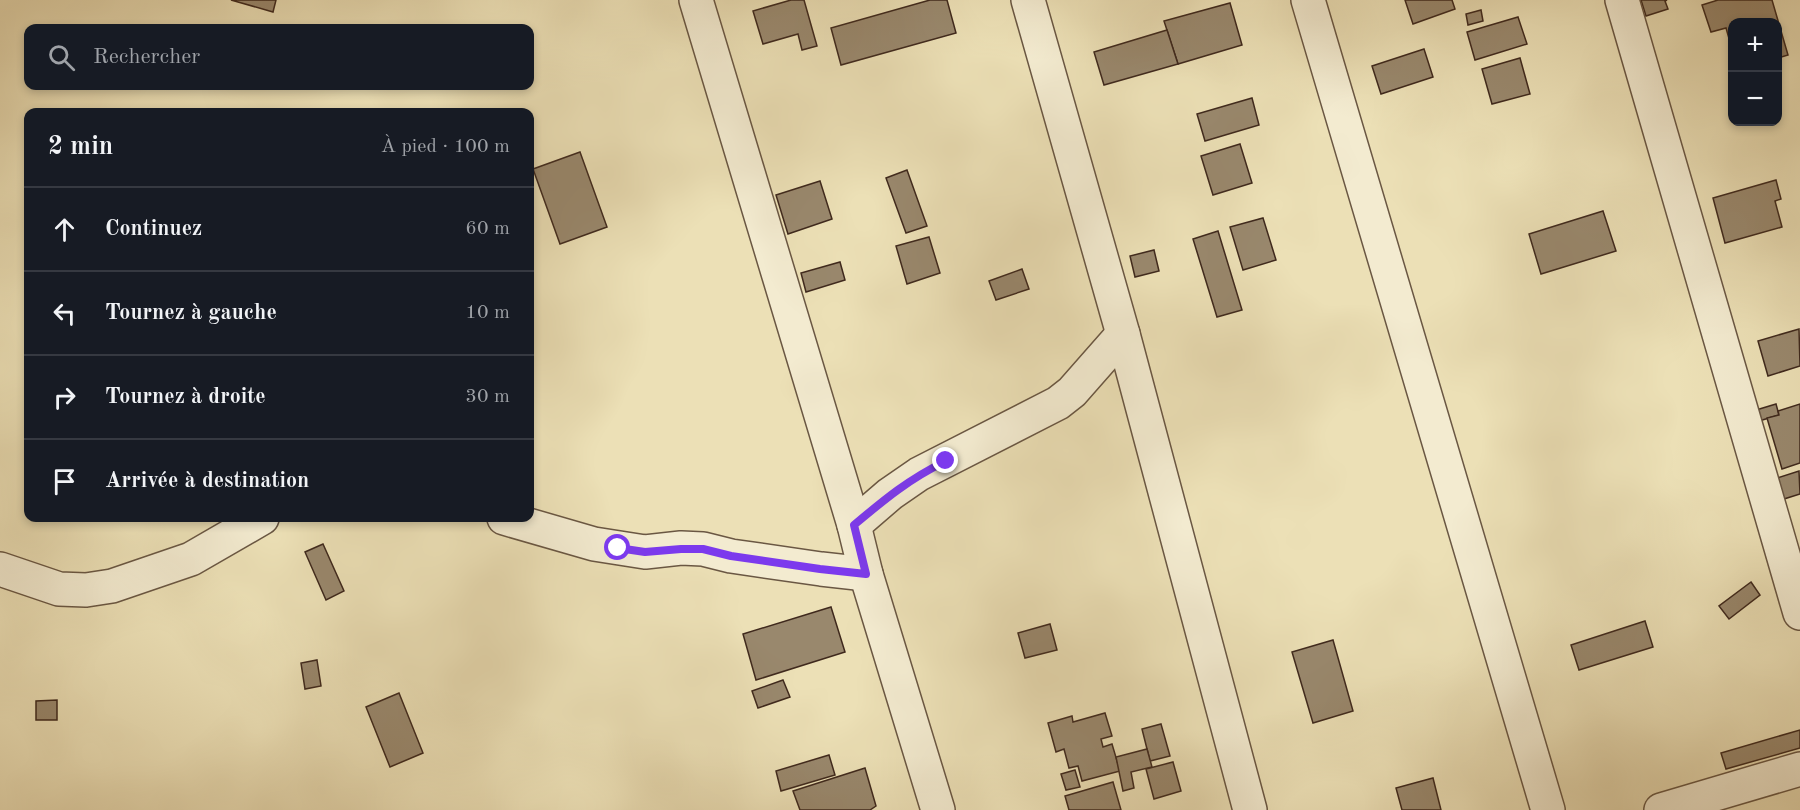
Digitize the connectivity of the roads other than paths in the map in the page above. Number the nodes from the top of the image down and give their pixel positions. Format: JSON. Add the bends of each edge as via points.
{"nodes":[{"id":1,"x":696,"y":0,"type":"edge"},
{"id":2,"x":1028,"y":0,"type":"edge"},
{"id":3,"x":1308,"y":0,"type":"edge"},
{"id":4,"x":1622,"y":0,"type":"edge"},
{"id":5,"x":1124,"y":334,"type":"junction"},
{"id":6,"x":255,"y":522,"type":"edge"},
{"id":7,"x":518,"y":522,"type":"edge"},
{"id":8,"x":854,"y":525,"type":"junction"},
{"id":9,"x":0,"y":569,"type":"edge"},
{"id":10,"x":866,"y":574,"type":"junction"},
{"id":11,"x":1800,"y":613,"type":"edge"},
{"id":12,"x":1800,"y":769,"type":"edge"},
{"id":13,"x":938,"y":810,"type":"edge"},
{"id":14,"x":1250,"y":810,"type":"edge"},
{"id":15,"x":1548,"y":810,"type":"edge"},
{"id":16,"x":1661,"y":810,"type":"edge"}],
"edges":[{"from":1,"to":8,"type":"street"},
{"from":2,"to":5,"type":"street"},
{"from":3,"to":15,"type":"street"},
{"from":4,"to":11,"type":"street"},
{"from":5,"to":8,"type":"street","via":[[1058,403],[919,474]]},
{"from":5,"to":14,"type":"street"},
{"from":6,"to":9,"type":"street","via":[[191,559],[112,586],[59,589]]},
{"from":7,"to":10,"type":"street","via":[[594,544],[645,552],[703,549]]},
{"from":8,"to":10,"type":"street"},
{"from":10,"to":13,"type":"street"},
{"from":12,"to":16,"type":"street"}]}
